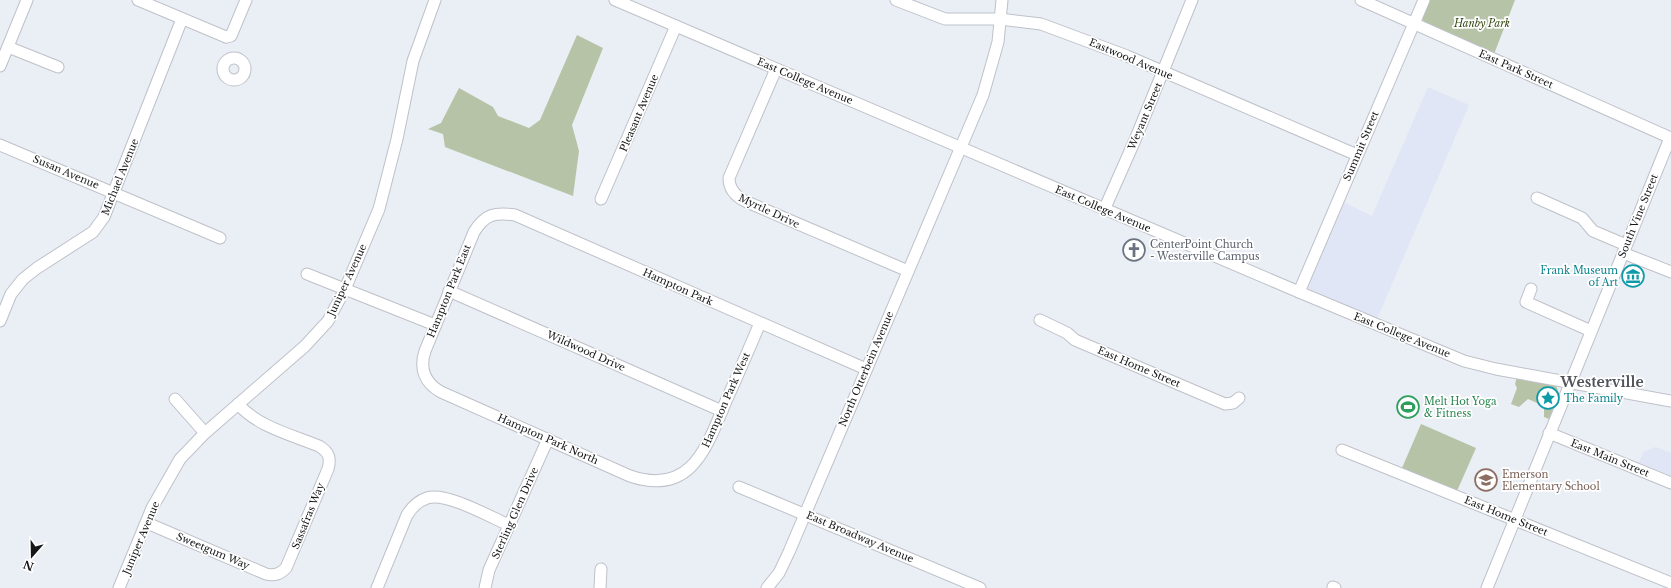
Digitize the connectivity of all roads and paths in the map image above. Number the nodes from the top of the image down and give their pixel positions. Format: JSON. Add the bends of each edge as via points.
{"nodes":[{"id":1,"x":27,"y":0,"type":"edge"},
{"id":2,"x":138,"y":0,"type":"edge"},
{"id":3,"x":246,"y":0,"type":"edge"},
{"id":4,"x":435,"y":0,"type":"edge"},
{"id":5,"x":616,"y":0,"type":"edge"},
{"id":6,"x":896,"y":0,"type":"edge"},
{"id":7,"x":1002,"y":0,"type":"edge"},
{"id":8,"x":1192,"y":0,"type":"edge"},
{"id":9,"x":1361,"y":0,"type":"edge"},
{"id":10,"x":1424,"y":0,"type":"edge"},
{"id":11,"x":182,"y":19,"type":"junction"},
{"id":12,"x":1000,"y":19,"type":"junction"},
{"id":13,"x":1414,"y":24,"type":"junction"},
{"id":14,"x":676,"y":26,"type":"junction"},
{"id":15,"x":226,"y":38,"type":"junction"},
{"id":16,"x":8,"y":47,"type":"junction"},
{"id":17,"x":231,"y":58,"type":"dead end"},
{"id":18,"x":0,"y":66,"type":"edge"},
{"id":19,"x":58,"y":67,"type":"dead end"},
{"id":20,"x":776,"y":69,"type":"junction"},
{"id":21,"x":1163,"y":72,"type":"junction"},
{"id":22,"x":1671,"y":138,"type":"edge"},
{"id":23,"x":0,"y":145,"type":"edge"},
{"id":24,"x":961,"y":148,"type":"junction"},
{"id":25,"x":1357,"y":155,"type":"junction"},
{"id":26,"x":114,"y":193,"type":"junction"},
{"id":27,"x":1537,"y":198,"type":"dead end"},
{"id":28,"x":601,"y":199,"type":"dead end"},
{"id":29,"x":1104,"y":210,"type":"junction"},
{"id":30,"x":488,"y":216,"type":"joint"},
{"id":31,"x":220,"y":238,"type":"dead end"},
{"id":32,"x":1624,"y":249,"type":"junction"},
{"id":33,"x":908,"y":271,"type":"junction"},
{"id":34,"x":1671,"y":272,"type":"edge"},
{"id":35,"x":307,"y":274,"type":"dead end"},
{"id":36,"x":345,"y":289,"type":"junction"},
{"id":37,"x":1531,"y":289,"type":"dead end"},
{"id":38,"x":449,"y":291,"type":"junction"},
{"id":39,"x":1299,"y":292,"type":"junction"},
{"id":40,"x":1040,"y":320,"type":"dead end"},
{"id":41,"x":0,"y":321,"type":"edge"},
{"id":42,"x":760,"y":323,"type":"junction"},
{"id":43,"x":435,"y":325,"type":"junction"},
{"id":44,"x":1591,"y":332,"type":"junction"},
{"id":45,"x":866,"y":369,"type":"junction"},
{"id":46,"x":423,"y":371,"type":"joint"},
{"id":47,"x":1570,"y":382,"type":"junction"},
{"id":48,"x":1239,"y":398,"type":"dead end"},
{"id":49,"x":175,"y":399,"type":"dead end"},
{"id":50,"x":1671,"y":401,"type":"edge"},
{"id":51,"x":238,"y":404,"type":"junction"},
{"id":52,"x":722,"y":411,"type":"junction"},
{"id":53,"x":205,"y":433,"type":"junction"},
{"id":54,"x":1550,"y":433,"type":"junction"},
{"id":55,"x":548,"y":439,"type":"junction"},
{"id":56,"x":1342,"y":450,"type":"dead end"},
{"id":57,"x":684,"y":472,"type":"joint"},
{"id":58,"x":1671,"y":483,"type":"edge"},
{"id":59,"x":739,"y":487,"type":"dead end"},
{"id":60,"x":804,"y":513,"type":"junction"},
{"id":61,"x":1515,"y":520,"type":"junction"},
{"id":62,"x":146,"y":523,"type":"junction"},
{"id":63,"x":509,"y":525,"type":"junction"},
{"id":64,"x":601,"y":569,"type":"dead end"},
{"id":65,"x":280,"y":574,"type":"joint"},
{"id":66,"x":1671,"y":583,"type":"edge"},
{"id":67,"x":119,"y":588,"type":"edge"},
{"id":68,"x":377,"y":588,"type":"edge"},
{"id":69,"x":485,"y":588,"type":"edge"},
{"id":70,"x":600,"y":588,"type":"edge"},
{"id":71,"x":767,"y":588,"type":"edge"},
{"id":72,"x":980,"y":588,"type":"edge"},
{"id":73,"x":1487,"y":588,"type":"edge"}],
"edges":[{"from":1,"to":16,"type":"street"},
{"from":2,"to":11,"type":"street"},
{"from":3,"to":15,"type":"street","via":[[231,36]]},
{"from":4,"to":36,"type":"street","name":"Juniper Avenue","via":[[413,61],[379,208]]},
{"from":5,"to":14,"type":"street","name":"East College Avenue"},
{"from":6,"to":12,"type":"street","name":"Eastwood Avenue","via":[[945,19]]},
{"from":7,"to":12,"type":"street","name":"North Otterbein Avenue"},
{"from":8,"to":21,"type":"street","name":"Weyant Street"},
{"from":9,"to":13,"type":"street","name":"East Park Street"},
{"from":10,"to":13,"type":"street","name":"Summit Street"},
{"from":11,"to":15,"type":"street"},
{"from":11,"to":26,"type":"street","name":"Michael Avenue"},
{"from":12,"to":21,"type":"street","name":"Eastwood Avenue","via":[[1041,24]]},
{"from":12,"to":24,"type":"street","name":"North Otterbein Avenue","via":[[998,42],[991,70]]},
{"from":13,"to":22,"type":"street","name":"East Park Street"},
{"from":13,"to":25,"type":"street","name":"Summit Street"},
{"from":14,"to":20,"type":"street","name":"East College Avenue"},
{"from":14,"to":28,"type":"street","name":"Pleasant Avenue"},
{"from":15,"to":17,"type":"street"},
{"from":16,"to":18,"type":"street"},
{"from":16,"to":19,"type":"street"},
{"from":20,"to":24,"type":"street","name":"East College Avenue"},
{"from":20,"to":33,"type":"street","name":"Myrtle Drive","via":[[729,178],[730,189],[740,199]]},
{"from":21,"to":25,"type":"street","name":"Eastwood Avenue"},
{"from":21,"to":29,"type":"street","name":"Weyant Street"},
{"from":22,"to":32,"type":"street","name":"South Vine Street"},
{"from":23,"to":26,"type":"street","name":"Susan Avenue"},
{"from":24,"to":29,"type":"street","name":"East College Avenue"},
{"from":24,"to":33,"type":"street","name":"North Otterbein Avenue"},
{"from":25,"to":39,"type":"street","name":"Summit Street"},
{"from":26,"to":31,"type":"street","name":"Susan Avenue"},
{"from":26,"to":41,"type":"street","name":"Michael Avenue","via":[[104,217],[93,232],[23,280],[11,294]]},
{"from":27,"to":32,"type":"street","via":[[1582,218],[1593,231]]},
{"from":29,"to":39,"type":"street","name":"East College Avenue"},
{"from":30,"to":38,"type":"street","name":"Hampton Park East","via":[[474,232]]},
{"from":30,"to":42,"type":"street","name":"Hampton Park","via":[[502,213],[515,215]]},
{"from":32,"to":34,"type":"street"},
{"from":32,"to":44,"type":"street","name":"South Vine Street"},
{"from":33,"to":45,"type":"street","name":"North Otterbein Avenue"},
{"from":35,"to":36,"type":"street"},
{"from":36,"to":43,"type":"street"},
{"from":36,"to":51,"type":"street","name":"Juniper Avenue","via":[[328,321],[305,346]]},
{"from":37,"to":44,"type":"street","via":[[1526,302]]},
{"from":38,"to":43,"type":"street","name":"Hampton Park East"},
{"from":38,"to":52,"type":"street","name":"Wildwood Drive"},
{"from":39,"to":47,"type":"street","name":"East College Avenue","via":[[1468,362]]},
{"from":40,"to":48,"type":"street","name":"East Home Street","via":[[1067,333],[1075,340],[1225,404],[1233,403]]},
{"from":42,"to":45,"type":"street","name":"Hampton Park"},
{"from":42,"to":52,"type":"street","name":"Hampton Park West"},
{"from":43,"to":46,"type":"street","name":"Hampton Park East","via":[[423,355]]},
{"from":44,"to":47,"type":"street","name":"South Vine Street"},
{"from":45,"to":60,"type":"street","name":"North Otterbein Avenue"},
{"from":46,"to":55,"type":"street","name":"Hampton Park North","via":[[429,383],[441,392]]},
{"from":47,"to":50,"type":"street","name":"East College Avenue"},
{"from":47,"to":54,"type":"street","name":"South Vine Street"},
{"from":49,"to":53,"type":"street"},
{"from":51,"to":53,"type":"street","name":"Juniper Avenue"},
{"from":51,"to":65,"type":"street","name":"Sassafras Way","via":[[246,413],[266,425],[319,446],[329,455],[328,469],[290,561]]},
{"from":52,"to":57,"type":"street","name":"Hampton Park West","via":[[702,454]]},
{"from":53,"to":62,"type":"street","name":"Juniper Avenue","via":[[180,459]]},
{"from":54,"to":58,"type":"street","name":"East Main Street"},
{"from":54,"to":61,"type":"street","name":"South Vine Street"},
{"from":55,"to":57,"type":"street","name":"Hampton Park North","via":[[639,479],[664,480]]},
{"from":55,"to":63,"type":"street","name":"Sterling Glen Drive"},
{"from":56,"to":61,"type":"street","name":"East Home Street"},
{"from":59,"to":60,"type":"street","name":"East Broadway Avenue"},
{"from":60,"to":71,"type":"street","name":"North Otterbein Avenue","via":[[782,567]]},
{"from":60,"to":72,"type":"street","name":"East Broadway Avenue"},
{"from":61,"to":66,"type":"street","name":"East Home Street"},
{"from":61,"to":73,"type":"street","name":"South Vine Street"},
{"from":62,"to":65,"type":"street","name":"Sweetgum Way","via":[[266,574]]},
{"from":62,"to":67,"type":"street","name":"Juniper Avenue"},
{"from":63,"to":68,"type":"street","via":[[451,500],[436,497],[421,500],[407,515]]},
{"from":63,"to":69,"type":"street","name":"Sterling Glen Drive","via":[[489,570]]},
{"from":64,"to":70,"type":"street"}]}
